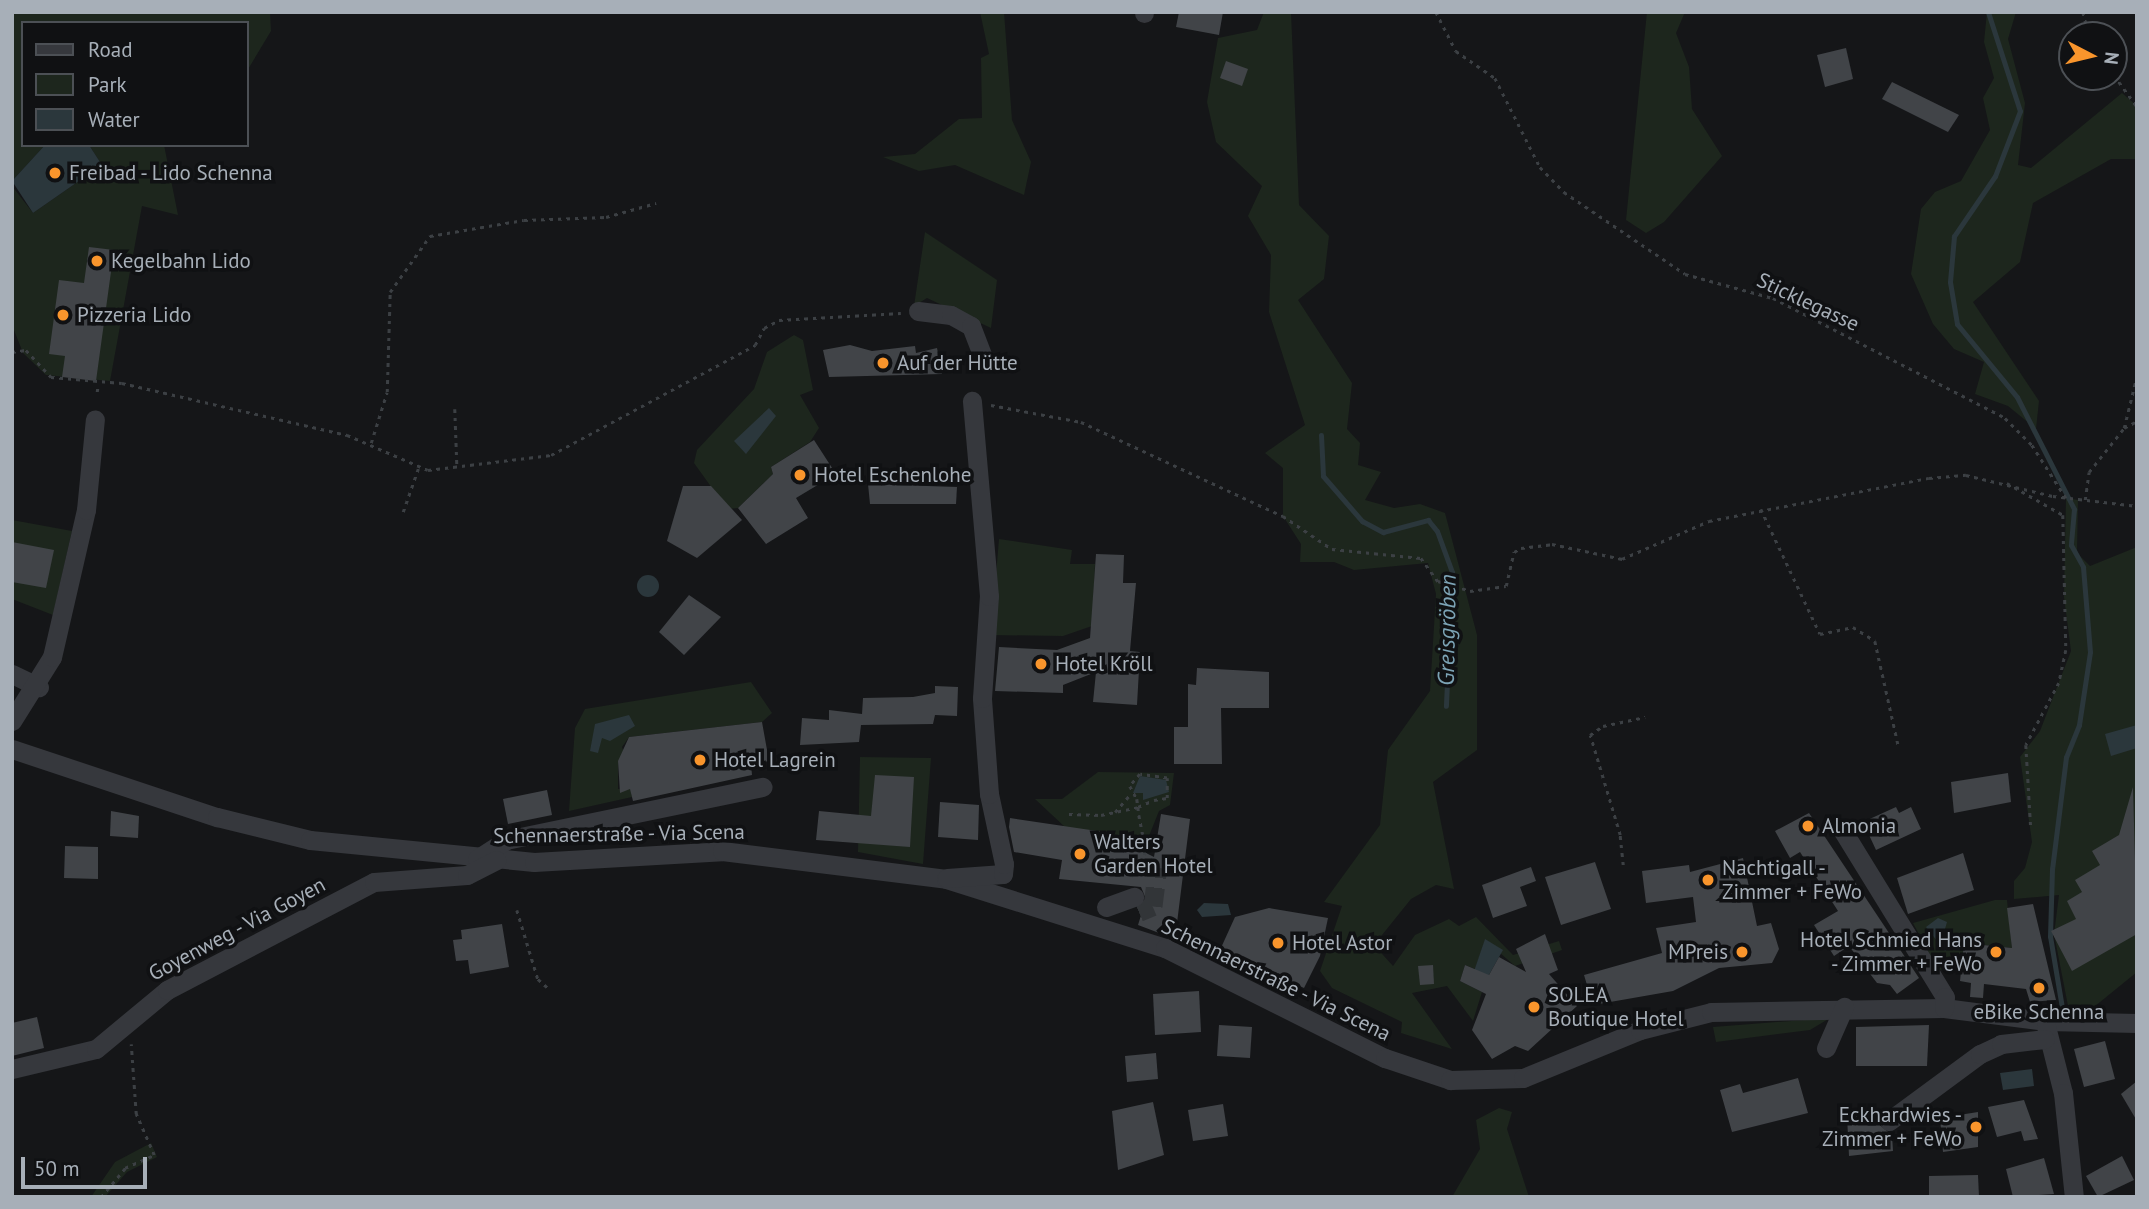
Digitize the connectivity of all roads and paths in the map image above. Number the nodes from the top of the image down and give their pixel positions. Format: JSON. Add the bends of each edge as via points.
{"nodes":[{"id":1,"x":1436,"y":12,"type":"edge"},
{"id":2,"x":2126,"y":91,"type":"edge"},
{"id":3,"x":2137,"y":107,"type":"edge"},
{"id":4,"x":656,"y":203,"type":"dead end"},
{"id":5,"x":918,"y":311,"type":"joint"},
{"id":6,"x":12,"y":352,"type":"edge"},
{"id":7,"x":982,"y":355,"type":"dead end"},
{"id":8,"x":2137,"y":375,"type":"edge"},
{"id":9,"x":98,"y":384,"type":"junction"},
{"id":10,"x":97,"y":392,"type":"dead end"},
{"id":11,"x":972,"y":401,"type":"joint"},
{"id":12,"x":455,"y":409,"type":"dead end"},
{"id":13,"x":95,"y":419,"type":"dead end"},
{"id":14,"x":2137,"y":421,"type":"edge"},
{"id":15,"x":2124,"y":428,"type":"junction"},
{"id":16,"x":371,"y":443,"type":"junction"},
{"id":17,"x":457,"y":464,"type":"junction"},
{"id":18,"x":418,"y":468,"type":"junction"},
{"id":19,"x":2005,"y":481,"type":"junction"},
{"id":20,"x":2066,"y":498,"type":"junction"},
{"id":21,"x":2085,"y":500,"type":"junction"},
{"id":22,"x":2137,"y":506,"type":"edge"},
{"id":23,"x":1761,"y":509,"type":"junction"},
{"id":24,"x":403,"y":512,"type":"dead end"},
{"id":25,"x":12,"y":674,"type":"edge"},
{"id":26,"x":39,"y":687,"type":"junction"},
{"id":27,"x":1645,"y":717,"type":"dead end"},
{"id":28,"x":12,"y":721,"type":"edge"},
{"id":29,"x":1898,"y":744,"type":"dead end"},
{"id":30,"x":12,"y":749,"type":"edge"},
{"id":31,"x":763,"y":786,"type":"dead end"},
{"id":32,"x":1130,"y":795,"type":"junction"},
{"id":33,"x":1138,"y":807,"type":"junction"},
{"id":34,"x":1115,"y":812,"type":"junction"},
{"id":35,"x":1069,"y":814,"type":"dead end"},
{"id":36,"x":1840,"y":828,"type":"dead end"},
{"id":37,"x":2031,"y":828,"type":"dead end"},
{"id":38,"x":487,"y":860,"type":"junction"},
{"id":39,"x":1623,"y":865,"type":"dead end"},
{"id":40,"x":946,"y":879,"type":"junction"},
{"id":41,"x":1130,"y":891,"type":"joint"},
{"id":42,"x":1106,"y":907,"type":"dead end"},
{"id":43,"x":517,"y":910,"type":"dead end"},
{"id":44,"x":548,"y":988,"type":"dead end"},
{"id":45,"x":1844,"y":1007,"type":"junction"},
{"id":46,"x":1944,"y":1008,"type":"junction"},
{"id":47,"x":2137,"y":1023,"type":"edge"},
{"id":48,"x":2046,"y":1030,"type":"junction"},
{"id":49,"x":134,"y":1037,"type":"dead end"},
{"id":50,"x":1826,"y":1048,"type":"dead end"},
{"id":51,"x":12,"y":1069,"type":"edge"},
{"id":52,"x":1889,"y":1121,"type":"dead end"},
{"id":53,"x":100,"y":1197,"type":"edge"},
{"id":54,"x":2074,"y":1197,"type":"edge"}],
"edges":[{"from":1,"to":20,"type":"path","name":"Sticklegasse","via":[[1456,51],[1495,78],[1540,167],[1564,192],[1685,274],[1773,298],[2005,418],[2032,445]]},
{"from":2,"to":3,"type":"path"},
{"from":4,"to":16,"type":"path","via":[[606,217],[524,220],[430,236],[390,292],[387,392]]},
{"from":5,"to":7,"type":"street","via":[[951,315],[971,326]]},
{"from":5,"to":17,"type":"path","via":[[779,320],[764,328],[755,345],[539,459]]},
{"from":6,"to":9,"type":"path","via":[[26,350],[51,377]]},
{"from":8,"to":15,"type":"path"},
{"from":9,"to":10,"type":"path"},
{"from":9,"to":16,"type":"path","via":[[175,394]]},
{"from":11,"to":23,"type":"path","via":[[1080,422],[1283,516],[1332,549],[1421,558],[1443,583],[1461,587],[1506,586],[1512,581],[1511,559],[1521,548],[1552,544],[1622,559],[1709,521]]},
{"from":11,"to":40,"type":"street","via":[[974,478],[988,563],[982,698],[1003,874]]},
{"from":12,"to":17,"type":"path"},
{"from":13,"to":26,"type":"street","via":[[86,510],[52,657]]},
{"from":14,"to":15,"type":"path"},
{"from":15,"to":21,"type":"path","via":[[2089,472]]},
{"from":16,"to":18,"type":"path"},
{"from":17,"to":18,"type":"path"},
{"from":18,"to":24,"type":"path"},
{"from":19,"to":20,"type":"path"},
{"from":19,"to":23,"type":"path","via":[[1929,478]]},
{"from":19,"to":37,"type":"path","via":[[2063,515],[2066,650],[2059,684],[2025,744]]},
{"from":20,"to":21,"type":"path"},
{"from":21,"to":22,"type":"path"},
{"from":23,"to":29,"type":"path","via":[[1820,634],[1853,627],[1875,641]]},
{"from":25,"to":26,"type":"street"},
{"from":26,"to":28,"type":"street"},
{"from":27,"to":39,"type":"path","via":[[1603,726],[1590,735]]},
{"from":30,"to":38,"type":"street","name":"Schennaerstraße - Via Scena","via":[[277,835]]},
{"from":31,"to":38,"type":"street","name":"Goyenweg - Via Goyen","via":[[506,840]]},
{"from":32,"to":33,"type":"path"},
{"from":32,"to":33,"type":"path","via":[[1140,775],[1161,776],[1171,785],[1167,798]]},
{"from":32,"to":34,"type":"path"},
{"from":33,"to":34,"type":"path"},
{"from":33,"to":41,"type":"path","via":[[1146,852]]},
{"from":34,"to":35,"type":"path"},
{"from":36,"to":46,"type":"street","via":[[1945,997]]},
{"from":38,"to":40,"type":"street","name":"Schennaerstraße - Via Scena","via":[[722,851]]},
{"from":38,"to":51,"type":"street","name":"Goyenweg - Via Goyen","via":[[467,875],[374,882],[167,990],[96,1049]]},
{"from":40,"to":45,"type":"street","name":"Schennaerstraße - Via Scena","via":[[1165,948],[1385,1058],[1450,1080],[1523,1078],[1640,1030],[1711,1012]]},
{"from":41,"to":42,"type":"street"},
{"from":43,"to":44,"type":"path","via":[[538,979]]},
{"from":45,"to":46,"type":"street","name":"Schennaerstraße - Via Scena"},
{"from":45,"to":50,"type":"street"},
{"from":46,"to":48,"type":"street","name":"Schennaerstraße - Via Scena"},
{"from":47,"to":48,"type":"street","name":"Schennaerstraße - Via Scena"},
{"from":48,"to":52,"type":"street","via":[[1980,1054]]},
{"from":48,"to":54,"type":"street","via":[[2063,1093]]},
{"from":49,"to":53,"type":"path","via":[[136,1114],[154,1155],[125,1168]]}]}
